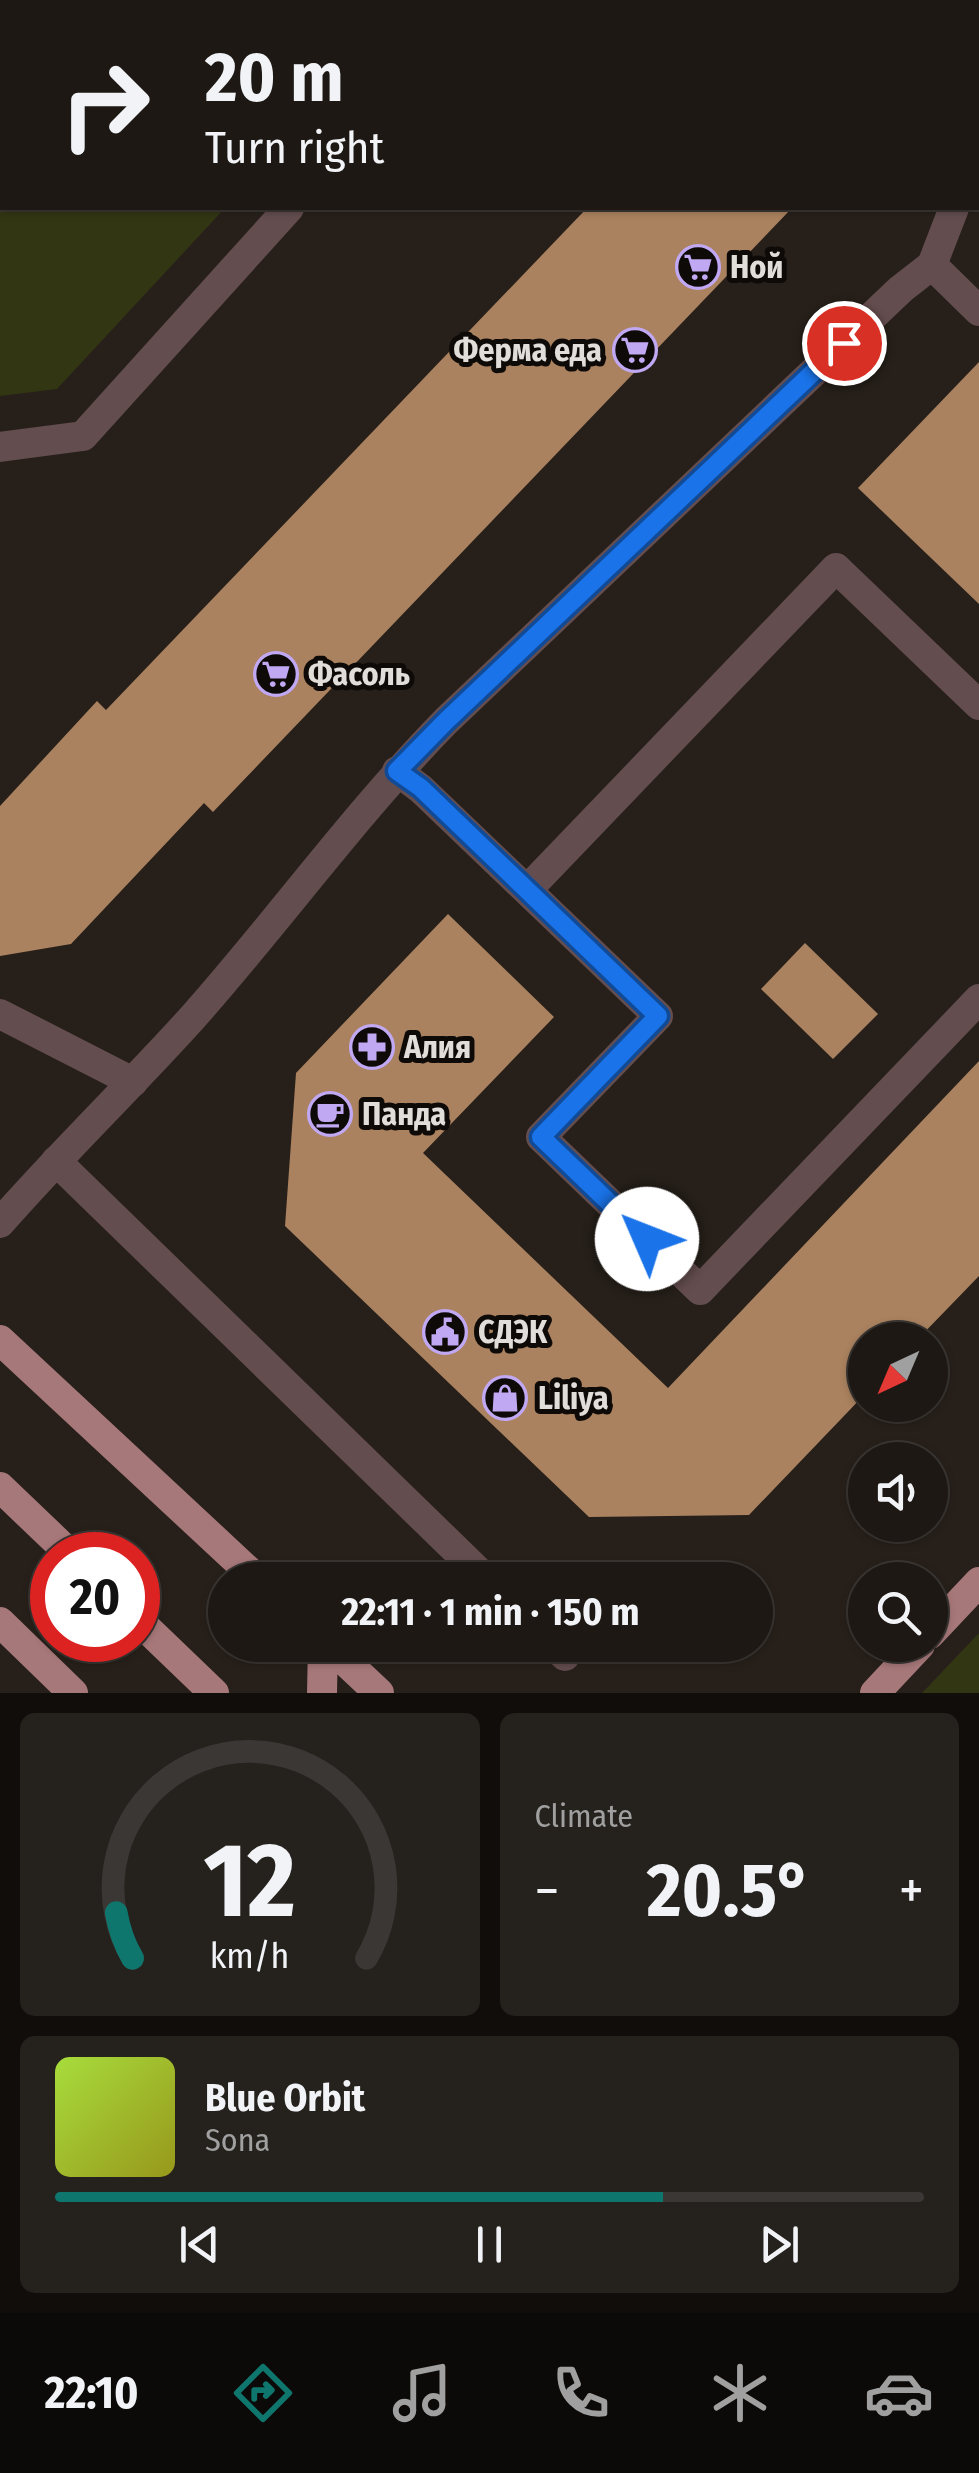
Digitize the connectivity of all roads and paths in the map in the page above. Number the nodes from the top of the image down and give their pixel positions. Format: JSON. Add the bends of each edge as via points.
{"nodes":[{"id":1,"x":287,"y":210,"type":"edge"},
{"id":2,"x":953,"y":210,"type":"edge"},
{"id":3,"x":932,"y":265,"type":"junction"},
{"id":4,"x":979,"y":310,"type":"edge"},
{"id":5,"x":0,"y":447,"type":"edge"},
{"id":6,"x":979,"y":705,"type":"edge"},
{"id":7,"x":397,"y":771,"type":"junction"},
{"id":8,"x":526,"y":890,"type":"junction"},
{"id":9,"x":979,"y":999,"type":"edge"},
{"id":10,"x":0,"y":1014,"type":"edge"},
{"id":11,"x":133,"y":1082,"type":"junction"},
{"id":12,"x":56,"y":1160,"type":"junction"},
{"id":13,"x":0,"y":1223,"type":"edge"},
{"id":14,"x":0,"y":1340,"type":"edge"},
{"id":15,"x":0,"y":1486,"type":"edge"},
{"id":16,"x":48,"y":1532,"type":"edge"},
{"id":17,"x":239,"y":1562,"type":"edge"},
{"id":18,"x":469,"y":1562,"type":"edge"},
{"id":19,"x":979,"y":1582,"type":"edge"},
{"id":20,"x":948,"y":1615,"type":"edge"},
{"id":21,"x":0,"y":1622,"type":"edge"},
{"id":22,"x":160,"y":1641,"type":"edge"},
{"id":23,"x":324,"y":1662,"type":"edge"},
{"id":24,"x":344,"y":1662,"type":"edge"},
{"id":25,"x":904,"y":1662,"type":"edge"},
{"id":26,"x":73,"y":1693,"type":"edge"},
{"id":27,"x":214,"y":1693,"type":"edge"},
{"id":28,"x":322,"y":1693,"type":"edge"},
{"id":29,"x":378,"y":1693,"type":"edge"},
{"id":30,"x":875,"y":1693,"type":"edge"}],
"edges":[{"from":1,"to":5,"type":"lane","via":[[83,436]]},
{"from":2,"to":3,"type":"lane"},
{"from":3,"to":4,"type":"lane"},
{"from":3,"to":7,"type":"lane"},
{"from":6,"to":8,"type":"lane","via":[[836,568]]},
{"from":7,"to":8,"type":"lane"},
{"from":7,"to":11,"type":"lane"},
{"from":8,"to":9,"type":"lane","via":[[658,1016],[541,1137],[700,1290]]},
{"from":10,"to":11,"type":"lane"},
{"from":11,"to":12,"type":"lane"},
{"from":12,"to":13,"type":"lane"},
{"from":12,"to":18,"type":"lane"},
{"from":14,"to":17,"type":"main road"},
{"from":15,"to":16,"type":"main road"},
{"from":19,"to":20,"type":"main road"},
{"from":21,"to":26,"type":"main road"},
{"from":22,"to":27,"type":"main road"},
{"from":23,"to":28,"type":"main road"},
{"from":24,"to":29,"type":"main road"},
{"from":25,"to":30,"type":"main road"}]}
